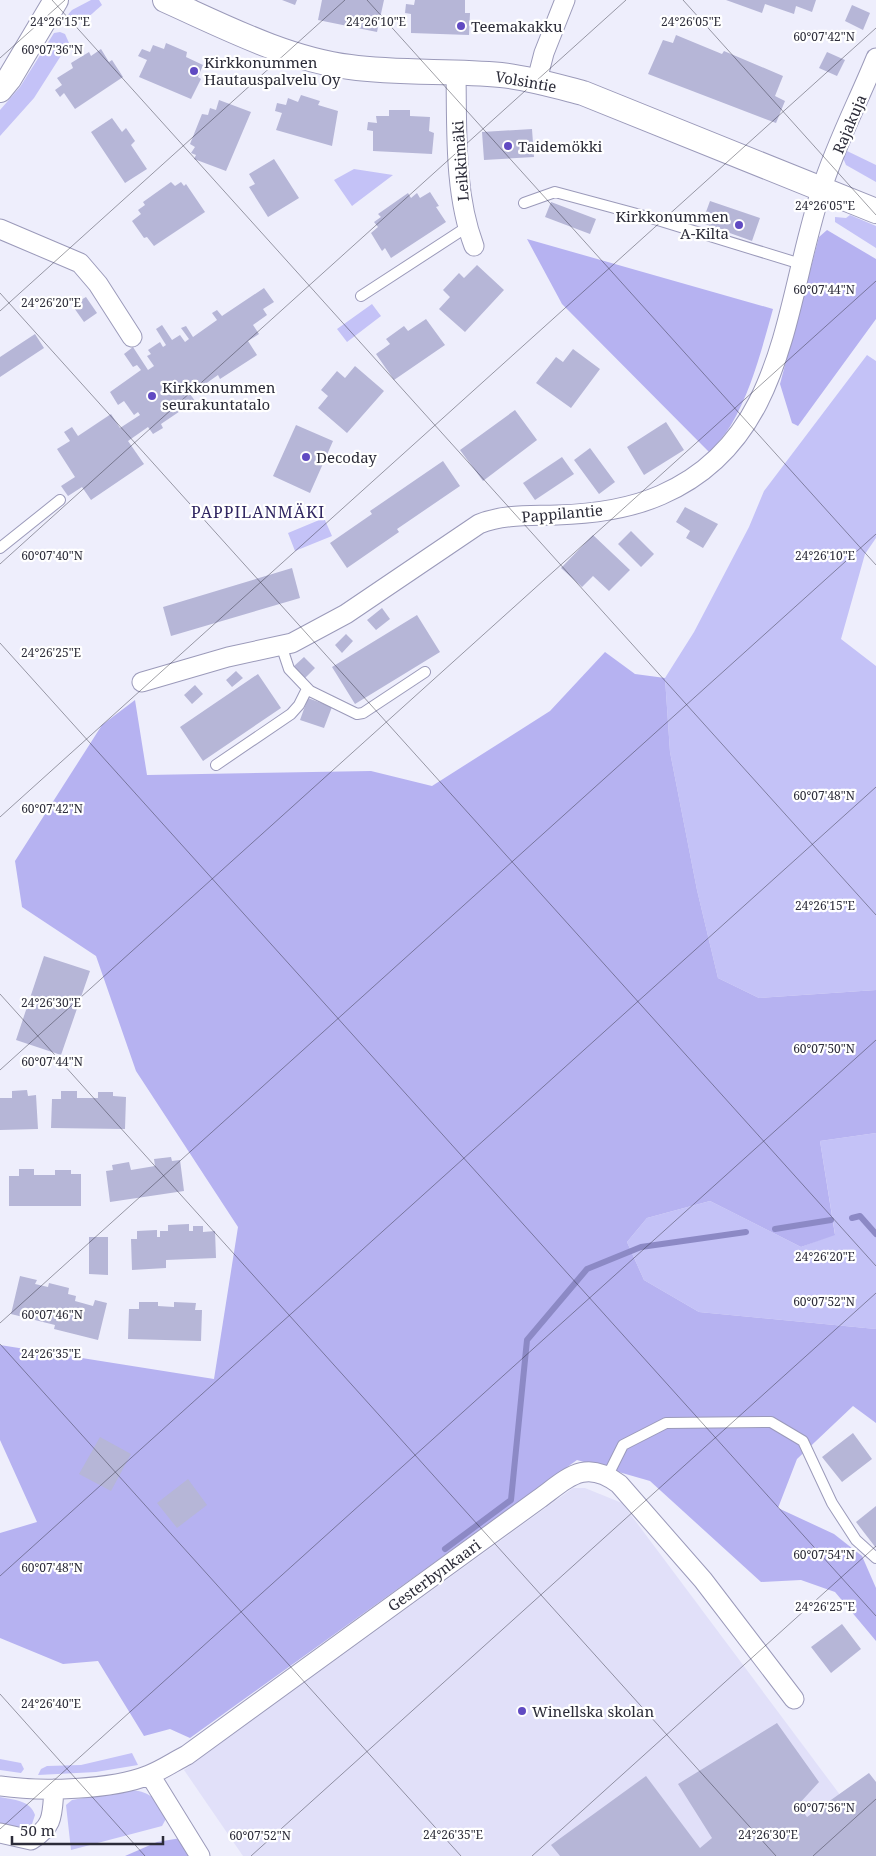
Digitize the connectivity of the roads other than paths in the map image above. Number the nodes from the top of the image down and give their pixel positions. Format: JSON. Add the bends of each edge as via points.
{"nodes":[{"id":1,"x":56,"y":0,"type":"edge"},
{"id":2,"x":165,"y":0,"type":"edge"},
{"id":3,"x":564,"y":0,"type":"edge"},
{"id":4,"x":876,"y":58,"type":"edge"},
{"id":5,"x":456,"y":74,"type":"junction"},
{"id":6,"x":537,"y":80,"type":"junction"},
{"id":7,"x":0,"y":90,"type":"edge"},
{"id":8,"x":821,"y":189,"type":"junction"},
{"id":9,"x":524,"y":203,"type":"dead end"},
{"id":10,"x":876,"y":211,"type":"edge"},
{"id":11,"x":467,"y":227,"type":"junction"},
{"id":12,"x":0,"y":229,"type":"edge"},
{"id":13,"x":474,"y":246,"type":"dead end"},
{"id":14,"x":801,"y":264,"type":"junction"},
{"id":15,"x":361,"y":296,"type":"dead end"},
{"id":16,"x":132,"y":337,"type":"dead end"},
{"id":17,"x":60,"y":500,"type":"dead end"},
{"id":18,"x":0,"y":548,"type":"edge"},
{"id":19,"x":281,"y":646,"type":"junction"},
{"id":20,"x":425,"y":672,"type":"dead end"},
{"id":21,"x":142,"y":682,"type":"dead end"},
{"id":22,"x":307,"y":689,"type":"junction"},
{"id":23,"x":216,"y":765,"type":"dead end"},
{"id":24,"x":608,"y":1475,"type":"junction"},
{"id":25,"x":876,"y":1558,"type":"edge"},
{"id":26,"x":794,"y":1699,"type":"dead end"},
{"id":27,"x":150,"y":1775,"type":"junction"},
{"id":28,"x":0,"y":1786,"type":"edge"},
{"id":29,"x":54,"y":1789,"type":"junction"},
{"id":30,"x":0,"y":1834,"type":"edge"},
{"id":31,"x":200,"y":1856,"type":"edge"}],
"edges":[{"from":1,"to":7,"type":"street"},
{"from":2,"to":5,"type":"street","name":"Volsintie","via":[[230,29],[320,61],[392,72]]},
{"from":3,"to":6,"type":"street"},
{"from":4,"to":8,"type":"street","name":"Rajakuja"},
{"from":5,"to":6,"type":"street","name":"Volsintie"},
{"from":5,"to":11,"type":"street","name":"Leikkimäki","via":[[459,152]]},
{"from":6,"to":8,"type":"street","name":"Volsintie","via":[[583,93]]},
{"from":8,"to":10,"type":"street","name":"Volsintie"},
{"from":8,"to":14,"type":"street","name":"Pappilantie"},
{"from":9,"to":14,"type":"lane","via":[[554,192]]},
{"from":11,"to":13,"type":"street","name":"Leikkimäki"},
{"from":11,"to":15,"type":"lane"},
{"from":12,"to":16,"type":"street","via":[[80,263],[98,284]]},
{"from":14,"to":19,"type":"street","name":"Pappilantie","via":[[770,380],[756,409],[715,461],[692,480],[660,496],[625,507],[560,515],[497,517],[479,524],[346,614]]},
{"from":17,"to":18,"type":"lane"},
{"from":19,"to":21,"type":"street","name":"Pappilantie","via":[[228,657]]},
{"from":19,"to":22,"type":"lane","via":[[289,669]]},
{"from":20,"to":22,"type":"lane","via":[[357,714]]},
{"from":22,"to":23,"type":"lane","via":[[291,714]]},
{"from":24,"to":25,"type":"lane","via":[[623,1445],[666,1423],[771,1422],[803,1441],[832,1503],[856,1540]]},
{"from":24,"to":26,"type":"street","via":[[620,1484],[703,1580]]},
{"from":24,"to":27,"type":"street","name":"Gesterbynkaari","via":[[584,1471],[570,1477],[187,1754]]},
{"from":27,"to":29,"type":"street","name":"Gesterbynkaari","via":[[125,1782]]},
{"from":27,"to":31,"type":"street"},
{"from":28,"to":29,"type":"street","name":"Gesterbynkaari"},
{"from":29,"to":30,"type":"street","via":[[52,1818],[44,1832],[31,1840]]}]}
